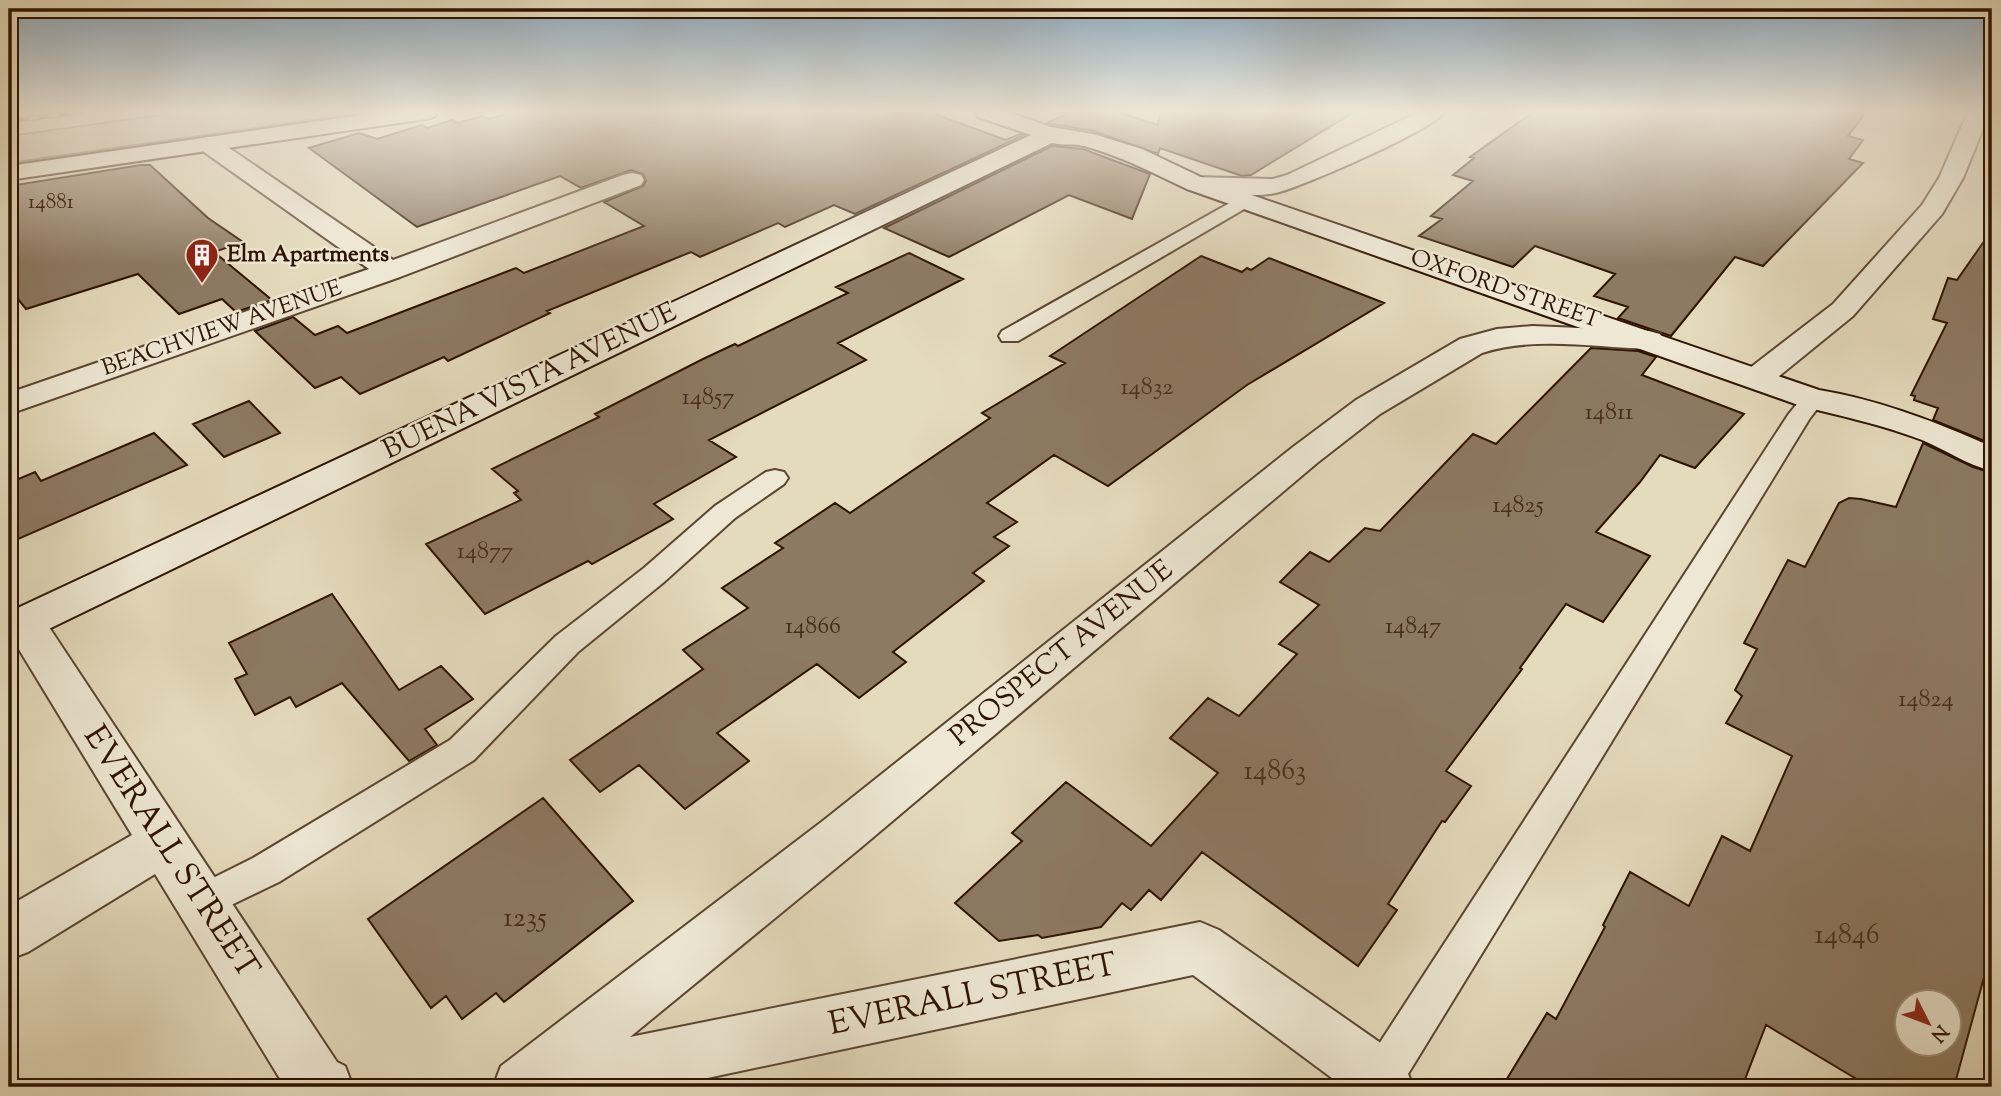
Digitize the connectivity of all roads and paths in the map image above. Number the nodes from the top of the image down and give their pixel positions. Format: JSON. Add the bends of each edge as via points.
{"nodes":[{"id":1,"x":77,"y":163,"type":"edge"},
{"id":2,"x":235,"y":163,"type":"edge"},
{"id":3,"x":991,"y":163,"type":"edge"},
{"id":4,"x":1153,"y":163,"type":"edge"},
{"id":5,"x":1331,"y":163,"type":"edge"},
{"id":6,"x":1957,"y":163,"type":"edge"},
{"id":7,"x":9,"y":173,"type":"edge"},
{"id":8,"x":632,"y":180,"type":"dead end"},
{"id":9,"x":1196,"y":184,"type":"junction"},
{"id":10,"x":1244,"y":201,"type":"junction"},
{"id":11,"x":390,"y":271,"type":"junction"},
{"id":12,"x":1010,"y":336,"type":"dead end"},
{"id":13,"x":1649,"y":340,"type":"junction"},
{"id":14,"x":1757,"y":378,"type":"junction"},
{"id":15,"x":1813,"y":399,"type":"junction"},
{"id":16,"x":9,"y":404,"type":"edge"},
{"id":17,"x":1986,"y":458,"type":"edge"},
{"id":18,"x":775,"y":478,"type":"dead end"},
{"id":19,"x":16,"y":626,"type":"edge"},
{"id":20,"x":164,"y":842,"type":"junction"},
{"id":21,"x":202,"y":902,"type":"junction"},
{"id":22,"x":9,"y":934,"type":"edge"},
{"id":23,"x":1379,"y":1083,"type":"edge"},
{"id":24,"x":318,"y":1086,"type":"edge"},
{"id":25,"x":525,"y":1087,"type":"edge"}],
"edges":[{"from":1,"to":7,"type":"street"},
{"from":2,"to":11,"type":"street"},
{"from":3,"to":19,"type":"street","name":"BUENA VISTA AVENUE"},
{"from":4,"to":9,"type":"street","name":"OXFORD STREET"},
{"from":5,"to":9,"type":"street","via":[[1273,186]]},
{"from":6,"to":14,"type":"street","via":[[1933,209],[1843,310]]},
{"from":8,"to":11,"type":"street","name":"BEACHVIEW AVENUE"},
{"from":9,"to":10,"type":"street","name":"OXFORD STREET"},
{"from":10,"to":12,"type":"lane"},
{"from":10,"to":13,"type":"street","name":"OXFORD STREET"},
{"from":11,"to":16,"type":"street","name":"BEACHVIEW AVENUE"},
{"from":13,"to":14,"type":"street","name":"OXFORD STREET"},
{"from":13,"to":25,"type":"street","name":"PROSPECT AVENUE","via":[[1497,338],[1471,346],[1368,407]]},
{"from":14,"to":15,"type":"street","name":"OXFORD STREET"},
{"from":15,"to":17,"type":"street","name":"OXFORD STREET","via":[[1855,426]]},
{"from":15,"to":23,"type":"lane"},
{"from":18,"to":21,"type":"lane","via":[[725,512],[567,644],[462,750],[265,870]]},
{"from":19,"to":20,"type":"street","name":"EVERALL STREET"},
{"from":20,"to":21,"type":"street","name":"EVERALL STREET"},
{"from":20,"to":22,"type":"street"},
{"from":21,"to":24,"type":"street","name":"EVERALL STREET"},
{"from":23,"to":25,"type":"street","name":"EVERALL STREET","via":[[1200,948]]}]}
